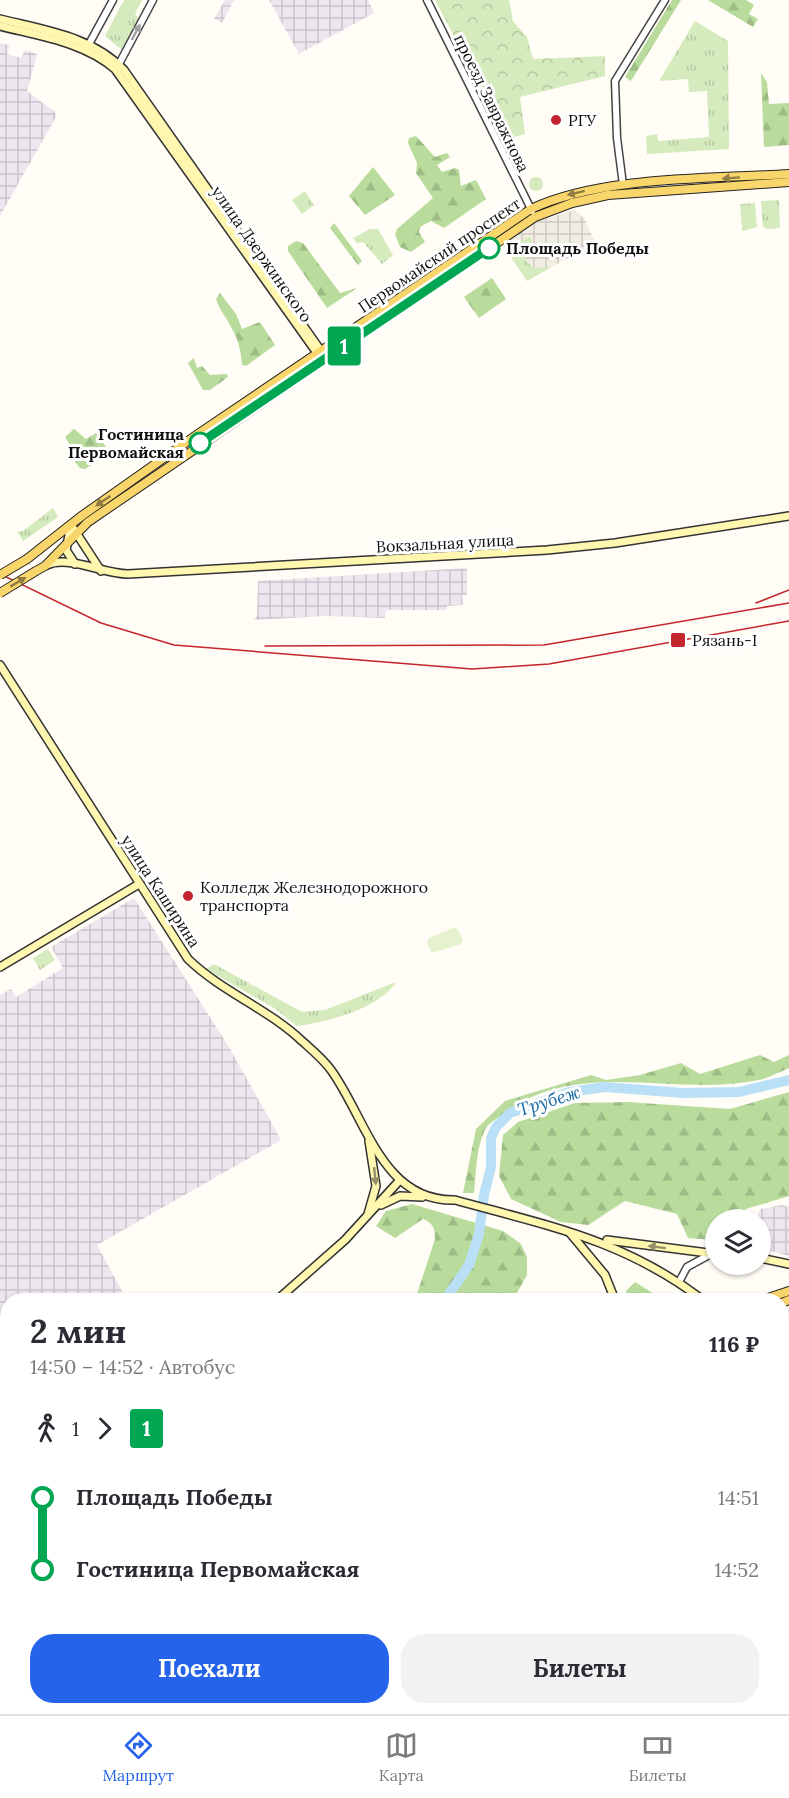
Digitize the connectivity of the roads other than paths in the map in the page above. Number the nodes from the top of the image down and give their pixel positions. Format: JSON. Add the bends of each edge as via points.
{"nodes":[{"id":1,"x":113,"y":0,"type":"edge"},
{"id":2,"x":153,"y":0,"type":"edge"},
{"id":3,"x":426,"y":0,"type":"edge"},
{"id":4,"x":665,"y":0,"type":"edge"},
{"id":5,"x":3,"y":23,"type":"edge"},
{"id":6,"x":87,"y":47,"type":"junction"},
{"id":7,"x":117,"y":67,"type":"junction"},
{"id":8,"x":789,"y":174,"type":"edge"},
{"id":9,"x":789,"y":182,"type":"edge"},
{"id":10,"x":623,"y":185,"type":"junction"},
{"id":11,"x":531,"y":209,"type":"junction"},
{"id":12,"x":535,"y":217,"type":"junction"},
{"id":13,"x":321,"y":356,"type":"junction"},
{"id":14,"x":789,"y":516,"type":"edge"},
{"id":15,"x":73,"y":529,"type":"junction"},
{"id":16,"x":66,"y":544,"type":"junction"},
{"id":17,"x":89,"y":556,"type":"junction"},
{"id":18,"x":77,"y":565,"type":"junction"},
{"id":19,"x":45,"y":566,"type":"junction"},
{"id":20,"x":100,"y":571,"type":"junction"},
{"id":21,"x":0,"y":575,"type":"edge"},
{"id":22,"x":0,"y":593,"type":"edge"},
{"id":23,"x":0,"y":665,"type":"edge"},
{"id":24,"x":139,"y":884,"type":"junction"},
{"id":25,"x":0,"y":968,"type":"edge"},
{"id":26,"x":367,"y":1132,"type":"junction"},
{"id":27,"x":399,"y":1181,"type":"junction"},
{"id":28,"x":436,"y":1201,"type":"junction"},
{"id":29,"x":374,"y":1209,"type":"junction"},
{"id":30,"x":366,"y":1218,"type":"junction"},
{"id":31,"x":568,"y":1231,"type":"junction"},
{"id":32,"x":598,"y":1240,"type":"junction"},
{"id":33,"x":705,"y":1253,"type":"edge"},
{"id":34,"x":705,"y":1258,"type":"edge"},
{"id":35,"x":771,"y":1260,"type":"edge"},
{"id":36,"x":789,"y":1264,"type":"edge"},
{"id":37,"x":679,"y":1282,"type":"junction"},
{"id":38,"x":285,"y":1293,"type":"edge"},
{"id":39,"x":612,"y":1293,"type":"edge"},
{"id":40,"x":694,"y":1293,"type":"edge"}],
"edges":[{"from":1,"to":6,"type":"street"},
{"from":7,"to":2,"type":"street","one_way":true},
{"from":3,"to":11,"type":"street","name":"проезд Завражнова"},
{"from":4,"to":10,"type":"street","via":[[615,81]]},
{"from":5,"to":6,"type":"main road","name":"улица Дзержинского"},
{"from":6,"to":7,"type":"main road","name":"улица Дзержинского"},
{"from":7,"to":13,"type":"main road","name":"улица Дзержинского"},
{"from":8,"to":10,"type":"main road","name":"Первомайский проспект","one_way":true},
{"from":9,"to":12,"type":"main road","name":"Первомайский проспект","via":[[608,195]]},
{"from":10,"to":11,"type":"main road","name":"Первомайский проспект","one_way":true,"via":[[570,194]]},
{"from":11,"to":12,"type":"street","name":"проезд Завражнова"},
{"from":11,"to":13,"type":"main road","name":"Первомайский проспект"},
{"from":12,"to":13,"type":"main road","name":"Первомайский проспект"},
{"from":13,"to":15,"type":"main road","name":"Первомайский проспект","via":[[195,436]]},
{"from":14,"to":20,"type":"main road","name":"Вокзальная улица","via":[[615,543],[529,551],[128,574]]},
{"from":15,"to":16,"type":"main road","name":"Первомайский проспект"},
{"from":15,"to":17,"type":"main road"},
{"from":15,"to":21,"type":"main road","name":"Первомайский проспект","bridge":true},
{"from":16,"to":18,"type":"main road"},
{"from":16,"to":19,"type":"main road","name":"Первомайский проспект"},
{"from":17,"to":18,"type":"main road","via":[[87,563]]},
{"from":17,"to":20,"type":"main road"},
{"from":18,"to":19,"type":"main road","name":"Вокзальная улица","via":[[56,561]]},
{"from":18,"to":20,"type":"main road","name":"Вокзальная улица"},
{"from":22,"to":19,"type":"main road","name":"Первомайский проспект","one_way":true,"bridge":true},
{"from":23,"to":24,"type":"main road","name":"улица Каширина"},
{"from":24,"to":25,"type":"main road"},
{"from":24,"to":26,"type":"main road","name":"улица Каширина","via":[[188,959],[217,983],[273,1015],[322,1059]]},
{"from":26,"to":27,"type":"main road","name":"улица Каширина"},
{"from":26,"to":30,"type":"main road","one_way":true,"via":[[376,1186]]},
{"from":27,"to":28,"type":"main road"},
{"from":27,"to":29,"type":"main road"},
{"from":28,"to":29,"type":"main road","via":[[400,1196]]},
{"from":28,"to":31,"type":"main road","via":[[455,1200]]},
{"from":29,"to":30,"type":"main road"},
{"from":30,"to":38,"type":"main road"},
{"from":31,"to":32,"type":"main road"},
{"from":31,"to":39,"type":"main road","via":[[605,1275]]},
{"from":33,"to":32,"type":"main road","one_way":true},
{"from":32,"to":37,"type":"main road"},
{"from":34,"to":37,"type":"street","via":[[687,1266]]},
{"from":35,"to":36,"type":"main road"},
{"from":37,"to":40,"type":"main road"}]}
